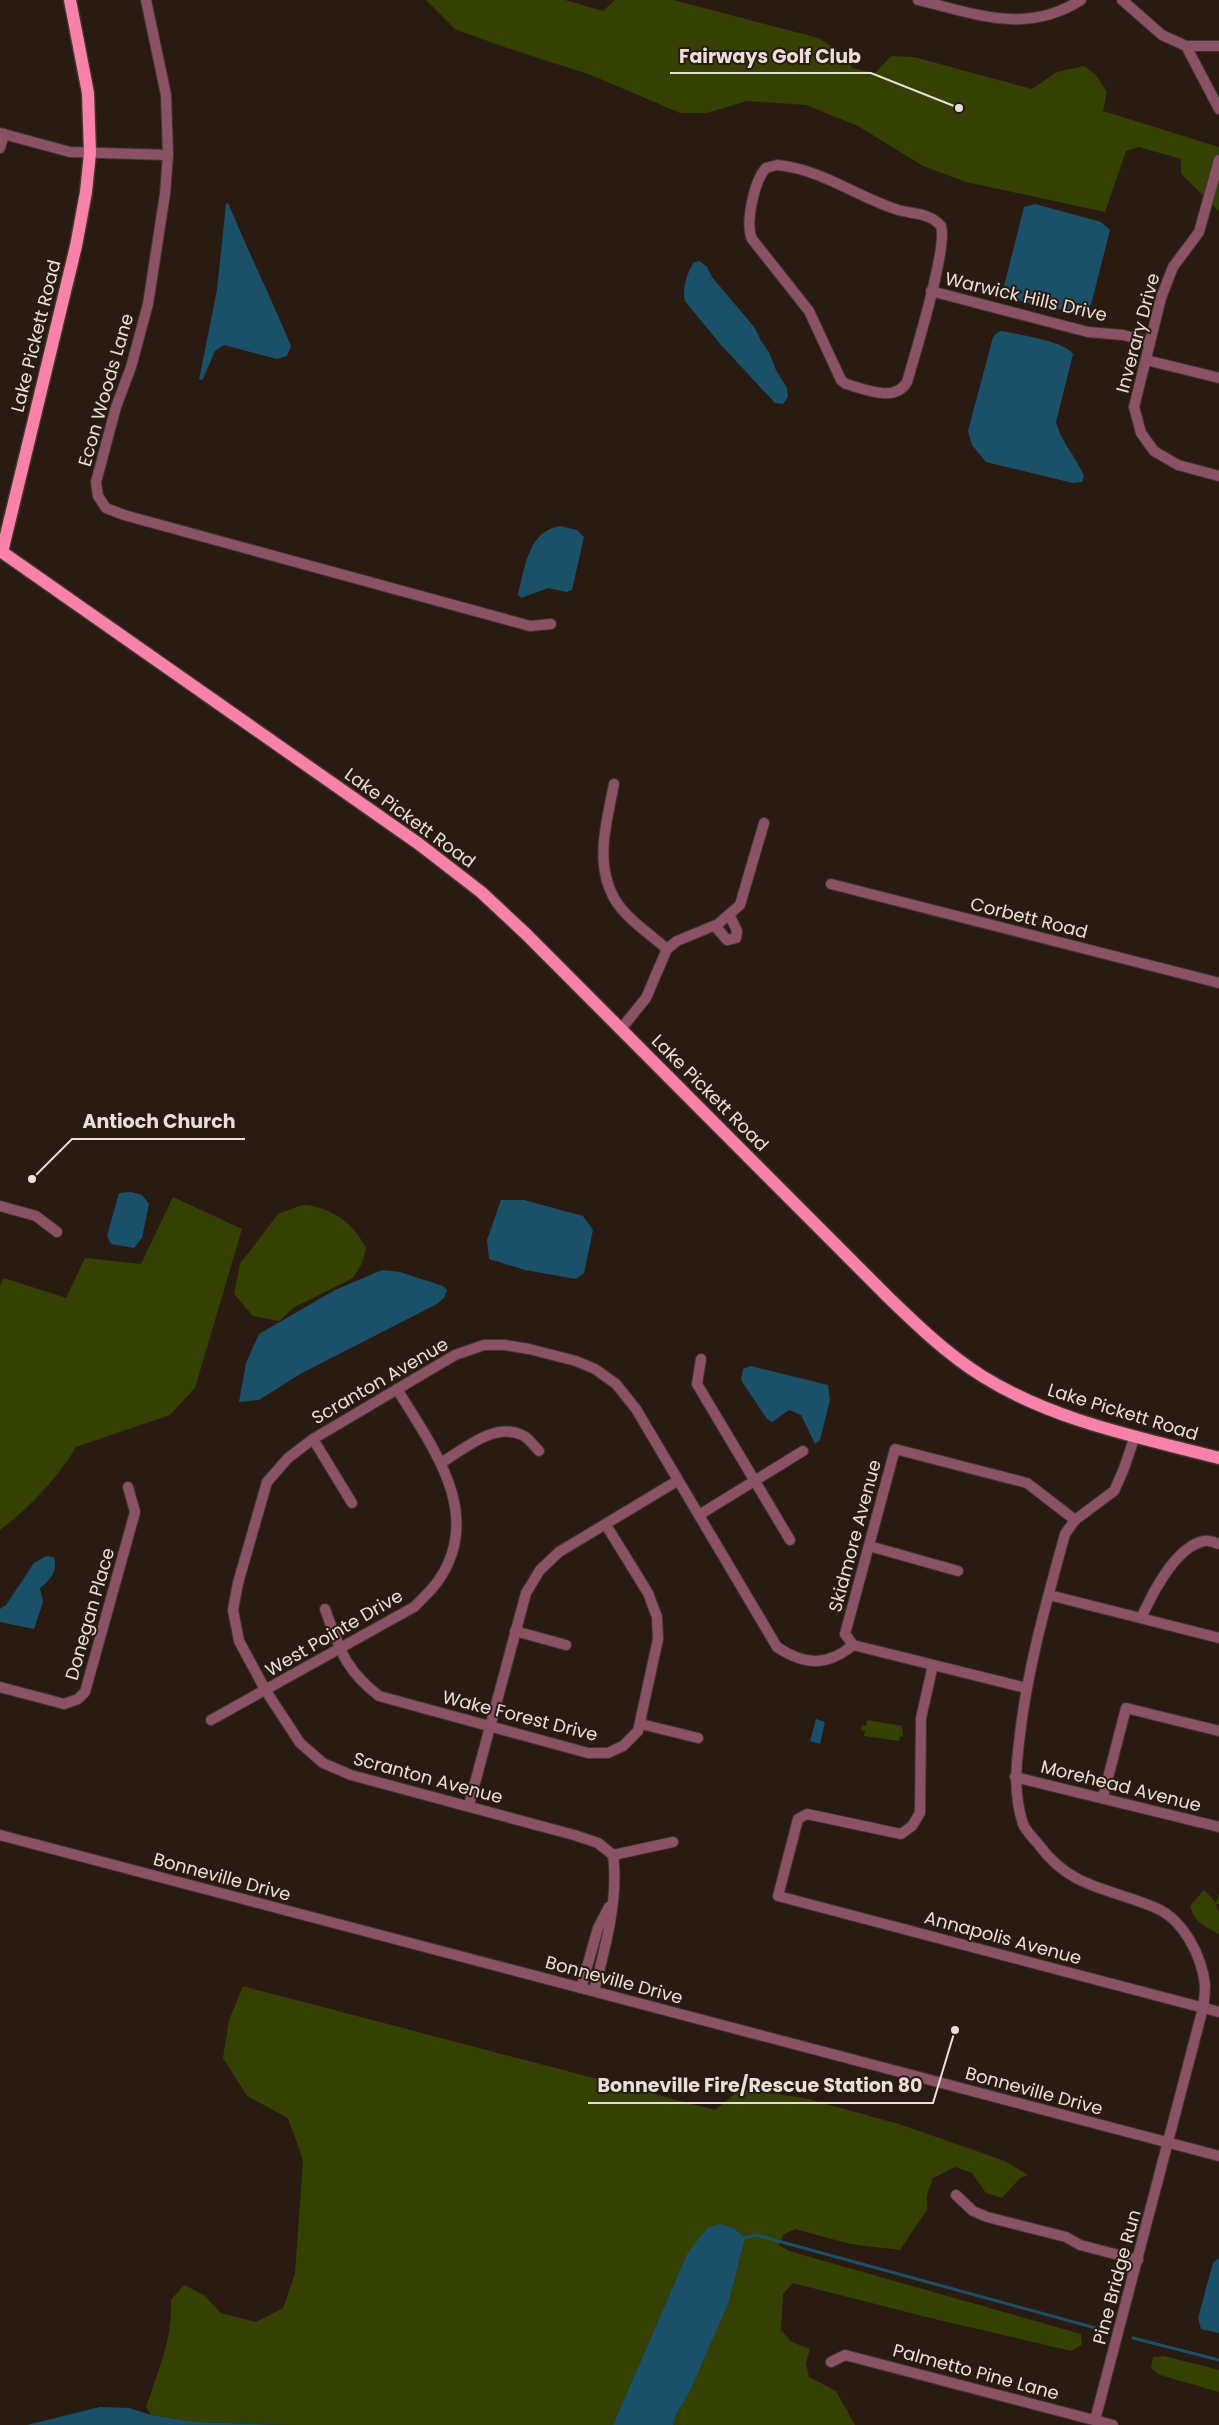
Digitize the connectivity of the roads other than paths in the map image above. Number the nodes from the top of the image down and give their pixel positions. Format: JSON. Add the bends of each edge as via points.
{"nodes":[{"id":1,"x":70,"y":0,"type":"edge"},
{"id":2,"x":146,"y":0,"type":"edge"},
{"id":3,"x":918,"y":0,"type":"edge"},
{"id":4,"x":1081,"y":0,"type":"edge"},
{"id":5,"x":1122,"y":0,"type":"edge"},
{"id":6,"x":1186,"y":46,"type":"junction"},
{"id":7,"x":1219,"y":46,"type":"edge"},
{"id":8,"x":1219,"y":109,"type":"edge"},
{"id":9,"x":2,"y":133,"type":"edge"},
{"id":10,"x":0,"y":148,"type":"edge"},
{"id":11,"x":90,"y":153,"type":"junction"},
{"id":12,"x":168,"y":155,"type":"junction"},
{"id":13,"x":1219,"y":160,"type":"edge"},
{"id":14,"x":931,"y":292,"type":"junction"},
{"id":15,"x":1150,"y":342,"type":"junction"},
{"id":16,"x":1146,"y":360,"type":"junction"},
{"id":17,"x":1219,"y":378,"type":"edge"},
{"id":18,"x":1219,"y":476,"type":"edge"},
{"id":19,"x":1,"y":552,"type":"edge"},
{"id":20,"x":551,"y":624,"type":"dead end"},
{"id":21,"x":614,"y":784,"type":"dead end"},
{"id":22,"x":764,"y":823,"type":"dead end"},
{"id":23,"x":831,"y":884,"type":"dead end"},
{"id":24,"x":730,"y":916,"type":"junction"},
{"id":25,"x":715,"y":926,"type":"junction"},
{"id":26,"x":667,"y":949,"type":"junction"},
{"id":27,"x":1219,"y":983,"type":"edge"},
{"id":28,"x":621,"y":1029,"type":"junction"},
{"id":29,"x":0,"y":1206,"type":"edge"},
{"id":30,"x":57,"y":1232,"type":"dead end"},
{"id":31,"x":701,"y":1359,"type":"dead end"},
{"id":32,"x":397,"y":1389,"type":"junction"},
{"id":33,"x":1135,"y":1436,"type":"junction"},
{"id":34,"x":313,"y":1439,"type":"junction"},
{"id":35,"x":803,"y":1450,"type":"dead end"},
{"id":36,"x":539,"y":1451,"type":"dead end"},
{"id":37,"x":1219,"y":1458,"type":"edge"},
{"id":38,"x":441,"y":1463,"type":"junction"},
{"id":39,"x":755,"y":1480,"type":"junction"},
{"id":40,"x":677,"y":1481,"type":"junction"},
{"id":41,"x":128,"y":1487,"type":"dead end"},
{"id":42,"x":352,"y":1503,"type":"dead end"},
{"id":43,"x":699,"y":1515,"type":"junction"},
{"id":44,"x":1075,"y":1520,"type":"junction"},
{"id":45,"x":606,"y":1525,"type":"junction"},
{"id":46,"x":790,"y":1540,"type":"dead end"},
{"id":47,"x":1219,"y":1544,"type":"edge"},
{"id":48,"x":869,"y":1546,"type":"junction"},
{"id":49,"x":958,"y":1572,"type":"dead end"},
{"id":50,"x":1049,"y":1596,"type":"junction"},
{"id":51,"x":325,"y":1609,"type":"dead end"},
{"id":52,"x":1141,"y":1618,"type":"junction"},
{"id":53,"x":515,"y":1631,"type":"junction"},
{"id":54,"x":1219,"y":1638,"type":"edge"},
{"id":55,"x":853,"y":1644,"type":"junction"},
{"id":56,"x":566,"y":1645,"type":"dead end"},
{"id":57,"x":340,"y":1649,"type":"junction"},
{"id":58,"x":933,"y":1665,"type":"junction"},
{"id":59,"x":0,"y":1688,"type":"edge"},
{"id":60,"x":1026,"y":1688,"type":"junction"},
{"id":61,"x":266,"y":1691,"type":"junction"},
{"id":62,"x":211,"y":1720,"type":"dead end"},
{"id":63,"x":641,"y":1724,"type":"junction"},
{"id":64,"x":491,"y":1725,"type":"junction"},
{"id":65,"x":1219,"y":1731,"type":"edge"},
{"id":66,"x":698,"y":1738,"type":"dead end"},
{"id":67,"x":1015,"y":1777,"type":"junction"},
{"id":68,"x":1102,"y":1797,"type":"junction"},
{"id":69,"x":469,"y":1805,"type":"junction"},
{"id":70,"x":1219,"y":1827,"type":"edge"},
{"id":71,"x":0,"y":1835,"type":"edge"},
{"id":72,"x":673,"y":1842,"type":"dead end"},
{"id":73,"x":612,"y":1855,"type":"junction"},
{"id":74,"x":611,"y":1904,"type":"junction"},
{"id":75,"x":582,"y":1988,"type":"junction"},
{"id":76,"x":594,"y":1991,"type":"junction"},
{"id":77,"x":1203,"y":2008,"type":"junction"},
{"id":78,"x":1219,"y":2012,"type":"edge"},
{"id":79,"x":1168,"y":2143,"type":"junction"},
{"id":80,"x":1219,"y":2156,"type":"edge"},
{"id":81,"x":956,"y":2195,"type":"dead end"},
{"id":82,"x":1138,"y":2260,"type":"junction"},
{"id":83,"x":831,"y":2362,"type":"dead end"},
{"id":84,"x":1095,"y":2420,"type":"junction"},
{"id":85,"x":1113,"y":2425,"type":"edge"}],
"edges":[{"from":1,"to":11,"type":"main road","name":"Lake Pickett Road","via":[[88,93]]},
{"from":2,"to":12,"type":"street","name":"Econ Woods Lane","via":[[166,95]]},
{"from":3,"to":4,"type":"street","via":[[1006,21],[1037,18],[1069,8]]},
{"from":5,"to":6,"type":"street","via":[[1162,35]]},
{"from":6,"to":7,"type":"street"},
{"from":6,"to":8,"type":"street"},
{"from":9,"to":10,"type":"street"},
{"from":9,"to":11,"type":"street","via":[[61,150]]},
{"from":11,"to":12,"type":"street"},
{"from":11,"to":19,"type":"main road","name":"Lake Pickett Road","via":[[76,246]]},
{"from":12,"to":20,"type":"street","name":"Econ Woods Lane","via":[[148,304],[96,482],[98,496],[106,508],[530,626]]},
{"from":13,"to":15,"type":"street","name":"Inverary Drive","via":[[1199,232],[1173,267]]},
{"from":14,"to":14,"type":"street","name":"Warwick Hills Drive","via":[[907,382],[901,390],[886,394],[846,384],[841,380],[809,311],[748,232],[748,221],[763,171],[777,165],[803,169],[884,205],[937,222],[943,238]]},
{"from":14,"to":15,"type":"street","name":"Warwick Hills Drive","via":[[1088,332],[1123,335]]},
{"from":15,"to":16,"type":"street","name":"Inverary Drive"},
{"from":16,"to":17,"type":"street"},
{"from":16,"to":18,"type":"street","name":"Inverary Drive","via":[[1134,407],[1141,433],[1154,450],[1178,465]]},
{"from":19,"to":28,"type":"main road","name":"Lake Pickett Road","via":[[437,858],[493,902]]},
{"from":21,"to":26,"type":"street","via":[[603,842],[604,873],[614,899]]},
{"from":22,"to":24,"type":"street","via":[[742,899]]},
{"from":23,"to":27,"type":"street","name":"Corbett Road"},
{"from":24,"to":25,"type":"street"},
{"from":24,"to":25,"type":"street","via":[[737,931],[736,938],[730,941],[723,938]]},
{"from":25,"to":26,"type":"street"},
{"from":26,"to":28,"type":"street","via":[[646,998]]},
{"from":28,"to":33,"type":"main road","name":"Lake Pickett Road","via":[[888,1298],[951,1355],[990,1381],[1037,1405],[1081,1422]]},
{"from":29,"to":30,"type":"street","via":[[36,1216]]},
{"from":31,"to":39,"type":"street","via":[[697,1384]]},
{"from":32,"to":34,"type":"street","name":"Scranton Avenue"},
{"from":32,"to":38,"type":"street","name":"West Pointe Drive"},
{"from":32,"to":40,"type":"street","name":"Scranton Avenue","via":[[455,1355],[484,1345],[529,1349],[576,1361],[595,1369],[616,1384],[636,1409]]},
{"from":33,"to":37,"type":"main road","name":"Lake Pickett Road"},
{"from":33,"to":44,"type":"street","via":[[1114,1491]]},
{"from":34,"to":42,"type":"street"},
{"from":34,"to":61,"type":"street","name":"Scranton Avenue","via":[[288,1458],[267,1482],[238,1583],[233,1610],[239,1641]]},
{"from":35,"to":39,"type":"street"},
{"from":36,"to":38,"type":"street","via":[[524,1436],[509,1430],[486,1436]]},
{"from":38,"to":57,"type":"street","name":"West Pointe Drive","via":[[452,1489],[458,1518],[450,1556],[438,1581],[414,1607]]},
{"from":39,"to":43,"type":"street"},
{"from":39,"to":46,"type":"street"},
{"from":40,"to":43,"type":"street","name":"Scranton Avenue"},
{"from":40,"to":45,"type":"street"},
{"from":41,"to":59,"type":"street","name":"Donegan Place","via":[[135,1512],[85,1692],[78,1699],[64,1704]]},
{"from":43,"to":55,"type":"street","name":"Scranton Avenue","via":[[778,1647],[795,1659],[825,1661]]},
{"from":44,"to":48,"type":"street","name":"Skidmore Avenue","via":[[1027,1483],[895,1449]]},
{"from":44,"to":50,"type":"street","name":"Pine Bridge Run","via":[[1065,1534]]},
{"from":45,"to":53,"type":"street","via":[[559,1552],[540,1570],[526,1593]]},
{"from":45,"to":63,"type":"street","name":"Wake Forest Drive","via":[[648,1593],[656,1617],[658,1639]]},
{"from":47,"to":52,"type":"street","via":[[1205,1540],[1190,1547],[1153,1592]]},
{"from":48,"to":49,"type":"street"},
{"from":48,"to":55,"type":"street","name":"Skidmore Avenue","via":[[845,1634]]},
{"from":50,"to":52,"type":"street"},
{"from":50,"to":60,"type":"street","name":"Pine Bridge Run"},
{"from":51,"to":57,"type":"street","name":"Wake Forest Drive"},
{"from":52,"to":54,"type":"street"},
{"from":53,"to":56,"type":"street"},
{"from":53,"to":64,"type":"street"},
{"from":55,"to":58,"type":"street"},
{"from":57,"to":61,"type":"street","name":"West Pointe Drive"},
{"from":57,"to":64,"type":"street","name":"Wake Forest Drive","via":[[358,1680],[379,1696]]},
{"from":58,"to":60,"type":"street"},
{"from":58,"to":77,"type":"street","name":"Annapolis Avenue","via":[[921,1718],[920,1813],[912,1826],[901,1834],[807,1814],[798,1819],[778,1896]]},
{"from":60,"to":67,"type":"street","name":"Pine Bridge Run"},
{"from":61,"to":62,"type":"street","name":"West Pointe Drive"},
{"from":61,"to":69,"type":"street","name":"Scranton Avenue","via":[[300,1743],[323,1763],[351,1775]]},
{"from":63,"to":64,"type":"street","name":"Wake Forest Drive","via":[[623,1746],[608,1754],[588,1752]]},
{"from":63,"to":66,"type":"street"},
{"from":64,"to":69,"type":"street"},
{"from":65,"to":68,"type":"street","via":[[1126,1708]]},
{"from":67,"to":68,"type":"street","name":"Morehead Avenue"},
{"from":67,"to":77,"type":"street","name":"Pine Bridge Run","via":[[1024,1825],[1044,1853],[1064,1872],[1090,1886],[1158,1908],[1176,1922],[1190,1940],[1202,1969],[1205,1986]]},
{"from":68,"to":70,"type":"street","name":"Morehead Avenue"},
{"from":69,"to":73,"type":"street","name":"Scranton Avenue","via":[[598,1843]]},
{"from":71,"to":75,"type":"street","name":"Bonneville Drive"},
{"from":72,"to":73,"type":"street"},
{"from":73,"to":74,"type":"street","via":[[616,1877]]},
{"from":74,"to":75,"type":"street","via":[[598,1928]]},
{"from":74,"to":76,"type":"street","via":[[609,1933]]},
{"from":75,"to":76,"type":"street","name":"Bonneville Drive"},
{"from":76,"to":79,"type":"street","name":"Bonneville Drive"},
{"from":77,"to":78,"type":"street","name":"Annapolis Avenue"},
{"from":77,"to":79,"type":"street","name":"Pine Bridge Run"},
{"from":79,"to":80,"type":"street","name":"Bonneville Drive"},
{"from":79,"to":82,"type":"street","name":"Pine Bridge Run"},
{"from":81,"to":82,"type":"street","via":[[973,2211],[987,2217]]},
{"from":82,"to":84,"type":"street","name":"Pine Bridge Run"},
{"from":83,"to":84,"type":"street","name":"Palmetto Pine Lane","via":[[845,2355]]},
{"from":84,"to":85,"type":"street","name":"Palmetto Pine Lane"}]}
